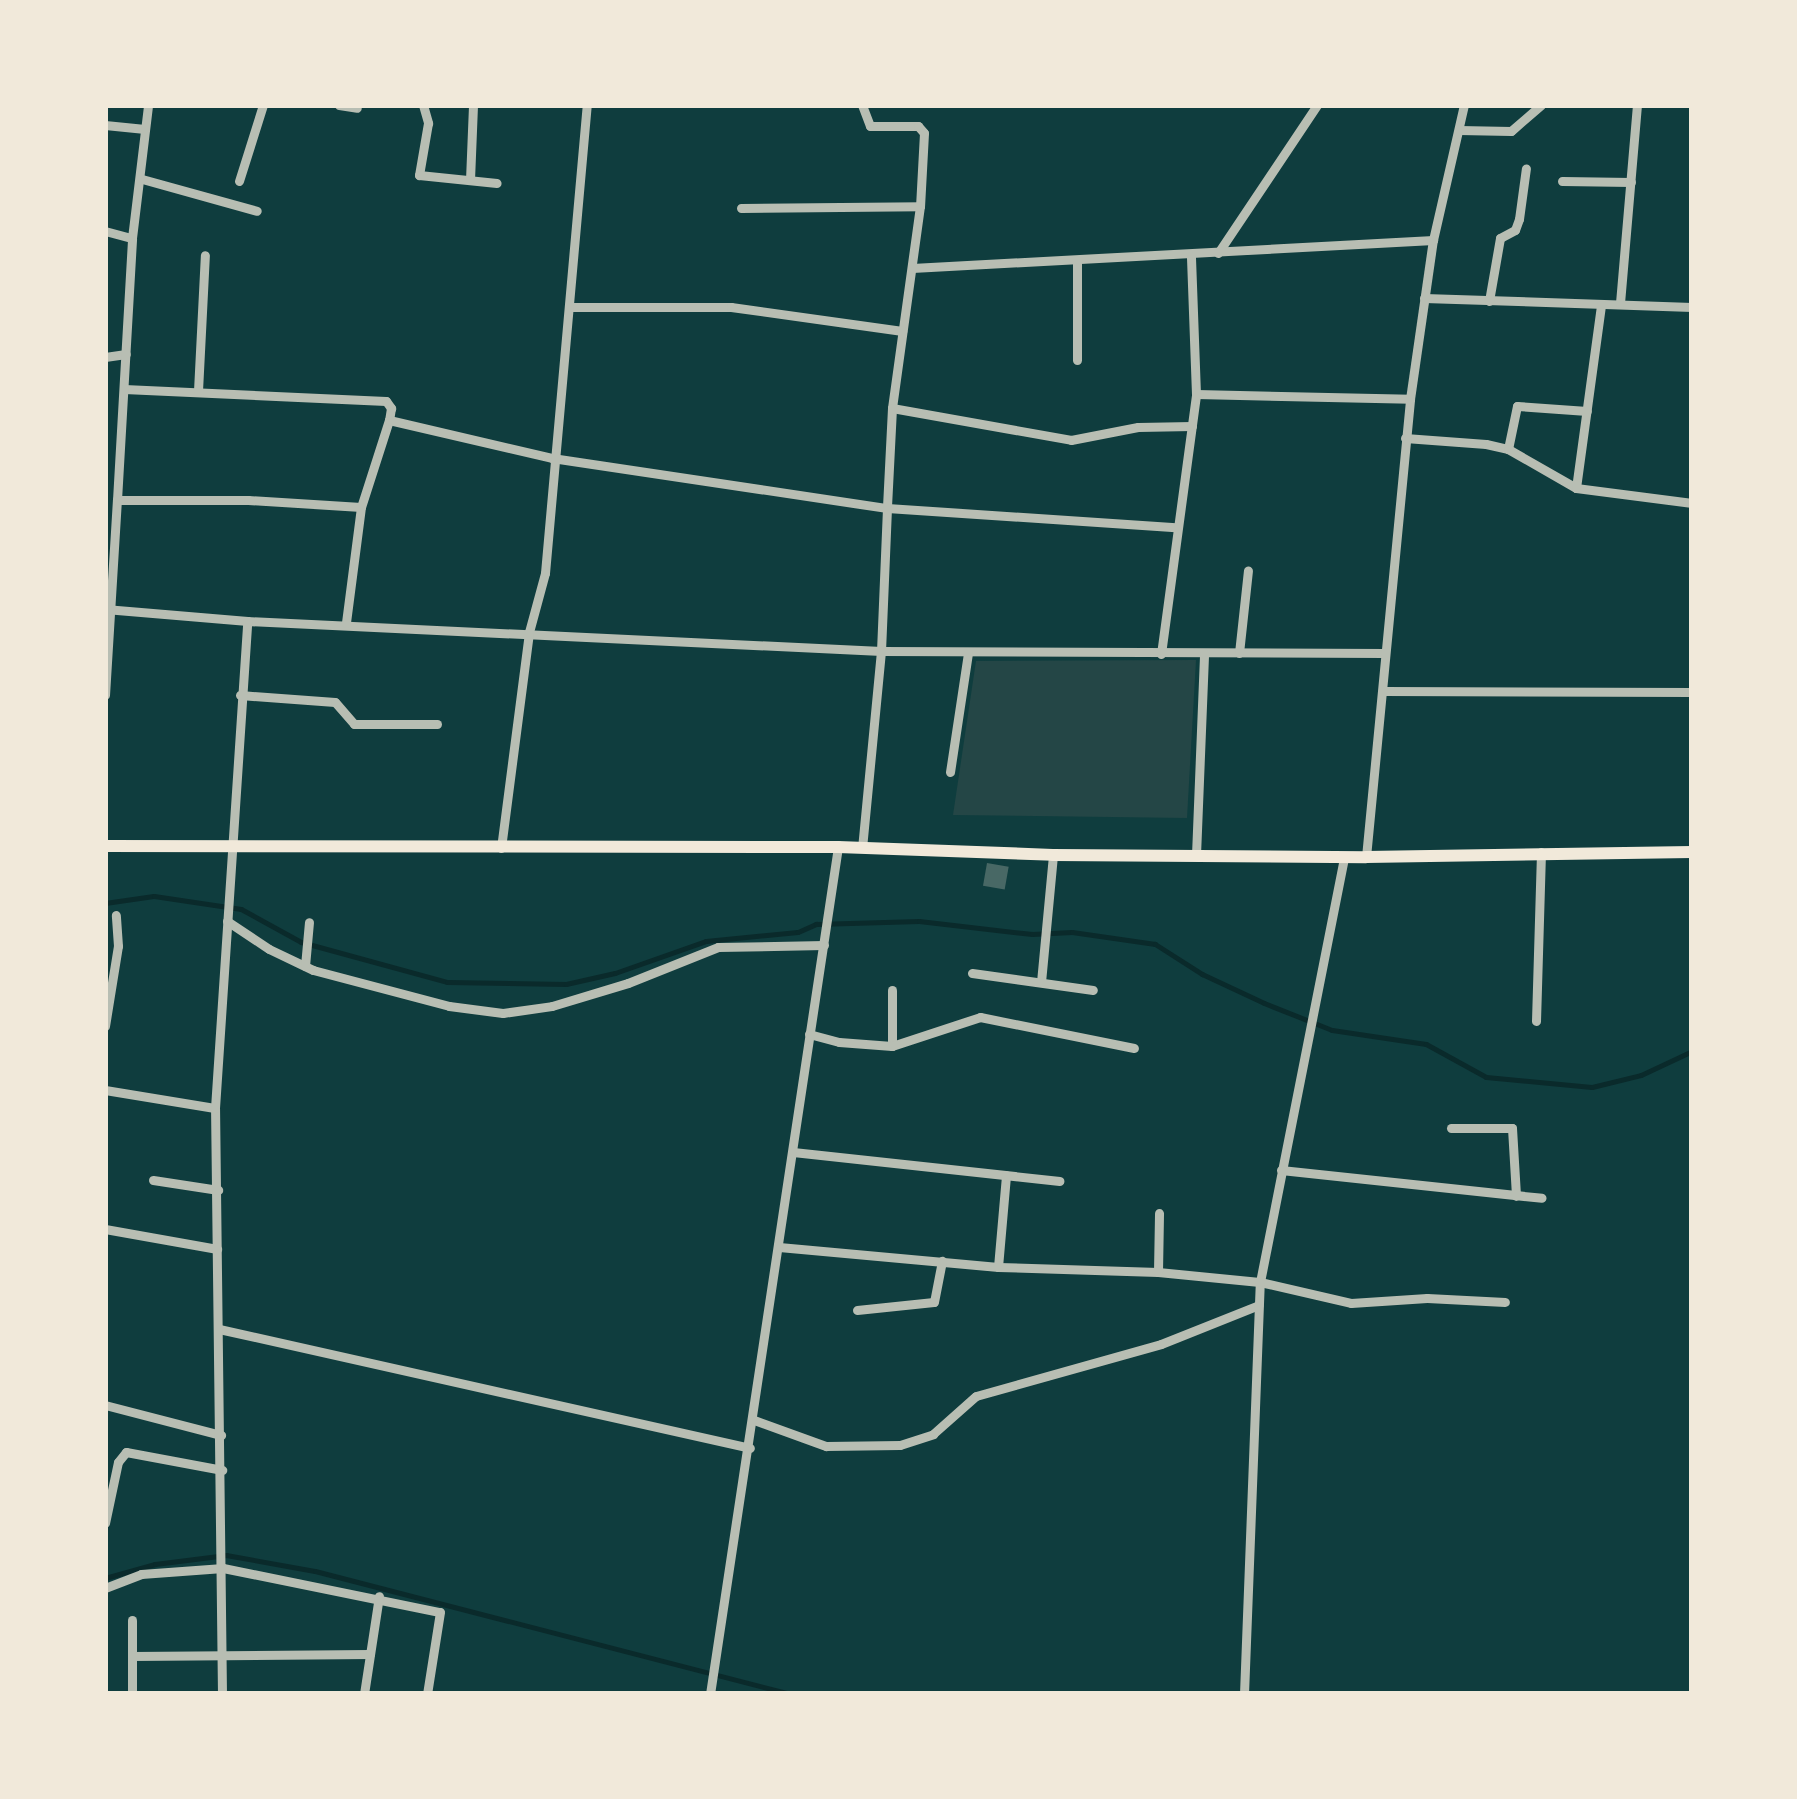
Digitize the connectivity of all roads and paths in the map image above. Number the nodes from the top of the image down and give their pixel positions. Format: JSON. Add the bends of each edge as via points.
{"nodes":[{"id":1,"x":148,"y":105,"type":"edge"},
{"id":2,"x":262,"y":105,"type":"edge"},
{"id":3,"x":339,"y":105,"type":"edge"},
{"id":4,"x":423,"y":105,"type":"edge"},
{"id":5,"x":473,"y":105,"type":"edge"},
{"id":6,"x":587,"y":105,"type":"edge"},
{"id":7,"x":862,"y":105,"type":"edge"},
{"id":8,"x":1317,"y":105,"type":"edge"},
{"id":9,"x":1464,"y":105,"type":"edge"},
{"id":10,"x":1541,"y":105,"type":"edge"},
{"id":11,"x":1636,"y":105,"type":"edge"},
{"id":12,"x":357,"y":108,"type":"dead end"},
{"id":13,"x":105,"y":125,"type":"edge"},
{"id":14,"x":145,"y":129,"type":"junction"},
{"id":15,"x":1459,"y":130,"type":"junction"},
{"id":16,"x":1526,"y":168,"type":"dead end"},
{"id":17,"x":142,"y":178,"type":"junction"},
{"id":18,"x":470,"y":180,"type":"junction"},
{"id":19,"x":238,"y":181,"type":"dead end"},
{"id":20,"x":1562,"y":182,"type":"dead end"},
{"id":21,"x":1630,"y":182,"type":"junction"},
{"id":22,"x":497,"y":183,"type":"dead end"},
{"id":23,"x":920,"y":206,"type":"junction"},
{"id":24,"x":741,"y":208,"type":"dead end"},
{"id":25,"x":257,"y":211,"type":"dead end"},
{"id":26,"x":105,"y":231,"type":"edge"},
{"id":27,"x":132,"y":238,"type":"junction"},
{"id":28,"x":1433,"y":240,"type":"junction"},
{"id":29,"x":1218,"y":252,"type":"junction"},
{"id":30,"x":205,"y":256,"type":"dead end"},
{"id":31,"x":1191,"y":256,"type":"junction"},
{"id":32,"x":1077,"y":261,"type":"junction"},
{"id":33,"x":912,"y":268,"type":"junction"},
{"id":34,"x":1424,"y":298,"type":"junction"},
{"id":35,"x":1489,"y":301,"type":"junction"},
{"id":36,"x":1620,"y":303,"type":"junction"},
{"id":37,"x":1601,"y":305,"type":"junction"},
{"id":38,"x":571,"y":307,"type":"junction"},
{"id":39,"x":1692,"y":307,"type":"edge"},
{"id":40,"x":902,"y":331,"type":"junction"},
{"id":41,"x":126,"y":354,"type":"junction"},
{"id":42,"x":105,"y":357,"type":"edge"},
{"id":43,"x":1078,"y":360,"type":"dead end"},
{"id":44,"x":124,"y":389,"type":"junction"},
{"id":45,"x":198,"y":392,"type":"junction"},
{"id":46,"x":1196,"y":394,"type":"junction"},
{"id":47,"x":1410,"y":400,"type":"junction"},
{"id":48,"x":892,"y":408,"type":"junction"},
{"id":49,"x":1587,"y":412,"type":"junction"},
{"id":50,"x":389,"y":420,"type":"junction"},
{"id":51,"x":1192,"y":426,"type":"junction"},
{"id":52,"x":1405,"y":438,"type":"junction"},
{"id":53,"x":1508,"y":449,"type":"junction"},
{"id":54,"x":552,"y":458,"type":"junction"},
{"id":55,"x":105,"y":470,"type":"edge"},
{"id":56,"x":118,"y":470,"type":"junction"},
{"id":57,"x":1576,"y":488,"type":"junction"},
{"id":58,"x":117,"y":500,"type":"junction"},
{"id":59,"x":1692,"y":502,"type":"edge"},
{"id":60,"x":361,"y":507,"type":"junction"},
{"id":61,"x":887,"y":508,"type":"junction"},
{"id":62,"x":1176,"y":526,"type":"junction"},
{"id":63,"x":1248,"y":570,"type":"dead end"},
{"id":64,"x":108,"y":610,"type":"edge"},
{"id":65,"x":247,"y":621,"type":"junction"},
{"id":66,"x":346,"y":623,"type":"junction"},
{"id":67,"x":529,"y":632,"type":"junction"},
{"id":68,"x":881,"y":651,"type":"junction"},
{"id":69,"x":968,"y":653,"type":"junction"},
{"id":70,"x":1204,"y":653,"type":"junction"},
{"id":71,"x":1239,"y":653,"type":"junction"},
{"id":72,"x":1386,"y":653,"type":"junction"},
{"id":73,"x":1161,"y":654,"type":"junction"},
{"id":74,"x":1384,"y":691,"type":"junction"},
{"id":75,"x":1692,"y":692,"type":"edge"},
{"id":76,"x":105,"y":695,"type":"edge"},
{"id":77,"x":240,"y":695,"type":"junction"},
{"id":78,"x":437,"y":724,"type":"dead end"},
{"id":79,"x":950,"y":772,"type":"dead end"},
{"id":80,"x":230,"y":845,"type":"junction"},
{"id":81,"x":105,"y":846,"type":"edge"},
{"id":82,"x":838,"y":847,"type":"junction"},
{"id":83,"x":502,"y":848,"type":"junction"},
{"id":84,"x":862,"y":848,"type":"junction"},
{"id":85,"x":1541,"y":852,"type":"junction"},
{"id":86,"x":1692,"y":852,"type":"edge"},
{"id":87,"x":1053,"y":855,"type":"junction"},
{"id":88,"x":1196,"y":855,"type":"junction"},
{"id":89,"x":1344,"y":856,"type":"junction"},
{"id":90,"x":1366,"y":856,"type":"junction"},
{"id":91,"x":227,"y":912,"type":"junction"},
{"id":92,"x":116,"y":916,"type":"dead end"},
{"id":93,"x":310,"y":922,"type":"dead end"},
{"id":94,"x":824,"y":945,"type":"junction"},
{"id":95,"x":305,"y":966,"type":"junction"},
{"id":96,"x":972,"y":973,"type":"dead end"},
{"id":97,"x":1041,"y":982,"type":"junction"},
{"id":98,"x":892,"y":990,"type":"dead end"},
{"id":99,"x":1094,"y":990,"type":"dead end"},
{"id":100,"x":1536,"y":1020,"type":"dead end"},
{"id":101,"x":105,"y":1026,"type":"edge"},
{"id":102,"x":809,"y":1034,"type":"junction"},
{"id":103,"x":892,"y":1046,"type":"junction"},
{"id":104,"x":1134,"y":1048,"type":"dead end"},
{"id":105,"x":105,"y":1090,"type":"edge"},
{"id":106,"x":216,"y":1108,"type":"junction"},
{"id":107,"x":1451,"y":1128,"type":"dead end"},
{"id":108,"x":793,"y":1152,"type":"junction"},
{"id":109,"x":1281,"y":1170,"type":"junction"},
{"id":110,"x":1006,"y":1174,"type":"junction"},
{"id":111,"x":153,"y":1180,"type":"dead end"},
{"id":112,"x":1059,"y":1181,"type":"dead end"},
{"id":113,"x":218,"y":1190,"type":"junction"},
{"id":114,"x":1516,"y":1196,"type":"junction"},
{"id":115,"x":1542,"y":1198,"type":"dead end"},
{"id":116,"x":1159,"y":1213,"type":"dead end"},
{"id":117,"x":105,"y":1229,"type":"edge"},
{"id":118,"x":779,"y":1247,"type":"junction"},
{"id":119,"x":217,"y":1249,"type":"junction"},
{"id":120,"x":942,"y":1261,"type":"junction"},
{"id":121,"x":998,"y":1267,"type":"junction"},
{"id":122,"x":1158,"y":1272,"type":"junction"},
{"id":123,"x":1260,"y":1282,"type":"junction"},
{"id":124,"x":1505,"y":1302,"type":"dead end"},
{"id":125,"x":1259,"y":1305,"type":"junction"},
{"id":126,"x":856,"y":1310,"type":"dead end"},
{"id":127,"x":220,"y":1329,"type":"junction"},
{"id":128,"x":105,"y":1405,"type":"edge"},
{"id":129,"x":754,"y":1420,"type":"junction"},
{"id":130,"x":222,"y":1434,"type":"junction"},
{"id":131,"x":750,"y":1448,"type":"junction"},
{"id":132,"x":222,"y":1470,"type":"junction"},
{"id":133,"x":105,"y":1522,"type":"edge"},
{"id":134,"x":224,"y":1559,"type":"junction"},
{"id":135,"x":105,"y":1588,"type":"edge"},
{"id":136,"x":379,"y":1596,"type":"junction"},
{"id":137,"x":132,"y":1620,"type":"dead end"},
{"id":138,"x":223,"y":1653,"type":"junction"},
{"id":139,"x":370,"y":1654,"type":"junction"},
{"id":140,"x":132,"y":1656,"type":"junction"},
{"id":141,"x":132,"y":1694,"type":"edge"},
{"id":142,"x":222,"y":1694,"type":"edge"},
{"id":143,"x":364,"y":1694,"type":"edge"},
{"id":144,"x":427,"y":1694,"type":"edge"},
{"id":145,"x":710,"y":1694,"type":"edge"},
{"id":146,"x":1244,"y":1694,"type":"edge"}],
"edges":[{"from":1,"to":14,"type":"street"},
{"from":2,"to":19,"type":"street"},
{"from":3,"to":12,"type":"street"},
{"from":4,"to":18,"type":"street","via":[[428,123],[417,172]]},
{"from":5,"to":18,"type":"street"},
{"from":6,"to":38,"type":"street"},
{"from":7,"to":23,"type":"street","via":[[870,126],[923,128]]},
{"from":8,"to":29,"type":"street"},
{"from":9,"to":15,"type":"street"},
{"from":10,"to":15,"type":"street","via":[[1511,130]]},
{"from":11,"to":21,"type":"street"},
{"from":13,"to":14,"type":"street"},
{"from":14,"to":17,"type":"street"},
{"from":15,"to":28,"type":"street"},
{"from":16,"to":35,"type":"street","via":[[1520,219],[1500,238]]},
{"from":17,"to":25,"type":"street"},
{"from":17,"to":27,"type":"street"},
{"from":18,"to":22,"type":"street"},
{"from":20,"to":21,"type":"street"},
{"from":21,"to":36,"type":"street"},
{"from":23,"to":24,"type":"street"},
{"from":23,"to":33,"type":"street"},
{"from":26,"to":27,"type":"street"},
{"from":27,"to":41,"type":"street"},
{"from":28,"to":29,"type":"street"},
{"from":28,"to":34,"type":"street"},
{"from":29,"to":31,"type":"street"},
{"from":30,"to":45,"type":"street"},
{"from":31,"to":32,"type":"street"},
{"from":31,"to":46,"type":"street"},
{"from":32,"to":33,"type":"street"},
{"from":32,"to":43,"type":"street"},
{"from":33,"to":40,"type":"street"},
{"from":34,"to":35,"type":"street"},
{"from":34,"to":47,"type":"street"},
{"from":35,"to":37,"type":"street"},
{"from":36,"to":37,"type":"street"},
{"from":36,"to":39,"type":"street"},
{"from":37,"to":49,"type":"street"},
{"from":38,"to":40,"type":"street","via":[[731,306]]},
{"from":38,"to":54,"type":"street"},
{"from":40,"to":48,"type":"street"},
{"from":41,"to":42,"type":"street"},
{"from":41,"to":44,"type":"street"},
{"from":44,"to":45,"type":"street"},
{"from":44,"to":56,"type":"street"},
{"from":45,"to":50,"type":"street","via":[[373,397],[391,408]]},
{"from":46,"to":47,"type":"street"},
{"from":46,"to":51,"type":"street"},
{"from":47,"to":52,"type":"street"},
{"from":48,"to":51,"type":"street","via":[[1071,440]]},
{"from":48,"to":61,"type":"street"},
{"from":49,"to":53,"type":"street","via":[[1517,406]]},
{"from":49,"to":57,"type":"street"},
{"from":50,"to":54,"type":"street"},
{"from":50,"to":60,"type":"street"},
{"from":51,"to":62,"type":"street"},
{"from":52,"to":53,"type":"street"},
{"from":52,"to":72,"type":"street"},
{"from":53,"to":57,"type":"street"},
{"from":54,"to":61,"type":"street"},
{"from":54,"to":67,"type":"street","via":[[545,572]]},
{"from":55,"to":56,"type":"street"},
{"from":56,"to":58,"type":"street"},
{"from":57,"to":59,"type":"street"},
{"from":58,"to":60,"type":"street"},
{"from":58,"to":64,"type":"street"},
{"from":60,"to":66,"type":"street"},
{"from":61,"to":62,"type":"street"},
{"from":61,"to":68,"type":"street"},
{"from":62,"to":73,"type":"street"},
{"from":63,"to":71,"type":"street"},
{"from":64,"to":65,"type":"street"},
{"from":64,"to":76,"type":"street"},
{"from":65,"to":66,"type":"street"},
{"from":65,"to":77,"type":"street"},
{"from":66,"to":67,"type":"street"},
{"from":67,"to":68,"type":"street"},
{"from":67,"to":83,"type":"street"},
{"from":68,"to":69,"type":"street"},
{"from":68,"to":84,"type":"street"},
{"from":69,"to":73,"type":"street"},
{"from":69,"to":79,"type":"street"},
{"from":70,"to":71,"type":"street"},
{"from":70,"to":73,"type":"street"},
{"from":70,"to":88,"type":"street"},
{"from":71,"to":72,"type":"street"},
{"from":72,"to":74,"type":"street"},
{"from":74,"to":75,"type":"street"},
{"from":74,"to":90,"type":"street"},
{"from":77,"to":78,"type":"street","via":[[335,702],[354,724]]},
{"from":77,"to":80,"type":"street"},
{"from":80,"to":81,"type":"main road"},
{"from":80,"to":83,"type":"main road"},
{"from":80,"to":91,"type":"street"},
{"from":82,"to":83,"type":"main road"},
{"from":82,"to":84,"type":"main road"},
{"from":82,"to":94,"type":"street"},
{"from":84,"to":87,"type":"main road"},
{"from":85,"to":86,"type":"main road"},
{"from":85,"to":90,"type":"main road"},
{"from":85,"to":100,"type":"street"},
{"from":87,"to":88,"type":"main road"},
{"from":87,"to":97,"type":"street"},
{"from":88,"to":89,"type":"main road"},
{"from":89,"to":90,"type":"main road"},
{"from":89,"to":109,"type":"street"},
{"from":91,"to":95,"type":"street"},
{"from":91,"to":106,"type":"street"},
{"from":92,"to":101,"type":"street"},
{"from":93,"to":95,"type":"street"},
{"from":94,"to":95,"type":"street","via":[[718,947],[590,994],[502,1013],[401,995]]},
{"from":94,"to":102,"type":"street"},
{"from":96,"to":97,"type":"street"},
{"from":97,"to":99,"type":"street"},
{"from":98,"to":103,"type":"street"},
{"from":102,"to":103,"type":"street"},
{"from":102,"to":108,"type":"street"},
{"from":103,"to":104,"type":"street","via":[[980,1017]]},
{"from":105,"to":106,"type":"street"},
{"from":106,"to":113,"type":"street"},
{"from":107,"to":114,"type":"street","via":[[1512,1128]]},
{"from":108,"to":110,"type":"street"},
{"from":108,"to":118,"type":"street"},
{"from":109,"to":114,"type":"street"},
{"from":109,"to":123,"type":"street"},
{"from":110,"to":112,"type":"street"},
{"from":110,"to":121,"type":"street"},
{"from":111,"to":113,"type":"street"},
{"from":113,"to":119,"type":"street"},
{"from":114,"to":115,"type":"street"},
{"from":116,"to":122,"type":"street"},
{"from":117,"to":119,"type":"street"},
{"from":118,"to":120,"type":"street"},
{"from":118,"to":129,"type":"street"},
{"from":119,"to":127,"type":"street"},
{"from":120,"to":121,"type":"street"},
{"from":120,"to":126,"type":"street","via":[[934,1302]]},
{"from":121,"to":122,"type":"street"},
{"from":122,"to":123,"type":"street"},
{"from":123,"to":124,"type":"street","via":[[1351,1302]]},
{"from":123,"to":125,"type":"street"},
{"from":125,"to":129,"type":"street","via":[[1160,1344],[976,1396],[932,1434],[900,1444],[826,1446]]},
{"from":125,"to":146,"type":"street"},
{"from":127,"to":130,"type":"street"},
{"from":127,"to":131,"type":"street"},
{"from":128,"to":130,"type":"street"},
{"from":129,"to":131,"type":"street"},
{"from":130,"to":132,"type":"street"},
{"from":131,"to":145,"type":"street"},
{"from":132,"to":133,"type":"street","via":[[126,1452]]},
{"from":132,"to":134,"type":"street"},
{"from":134,"to":135,"type":"street","via":[[141,1574]]},
{"from":134,"to":136,"type":"street"},
{"from":134,"to":138,"type":"street"},
{"from":136,"to":139,"type":"street"},
{"from":136,"to":144,"type":"street","via":[[440,1612]]},
{"from":137,"to":140,"type":"street"},
{"from":138,"to":139,"type":"street"},
{"from":138,"to":140,"type":"street"},
{"from":138,"to":142,"type":"street"},
{"from":139,"to":143,"type":"street"},
{"from":140,"to":141,"type":"street"}]}
